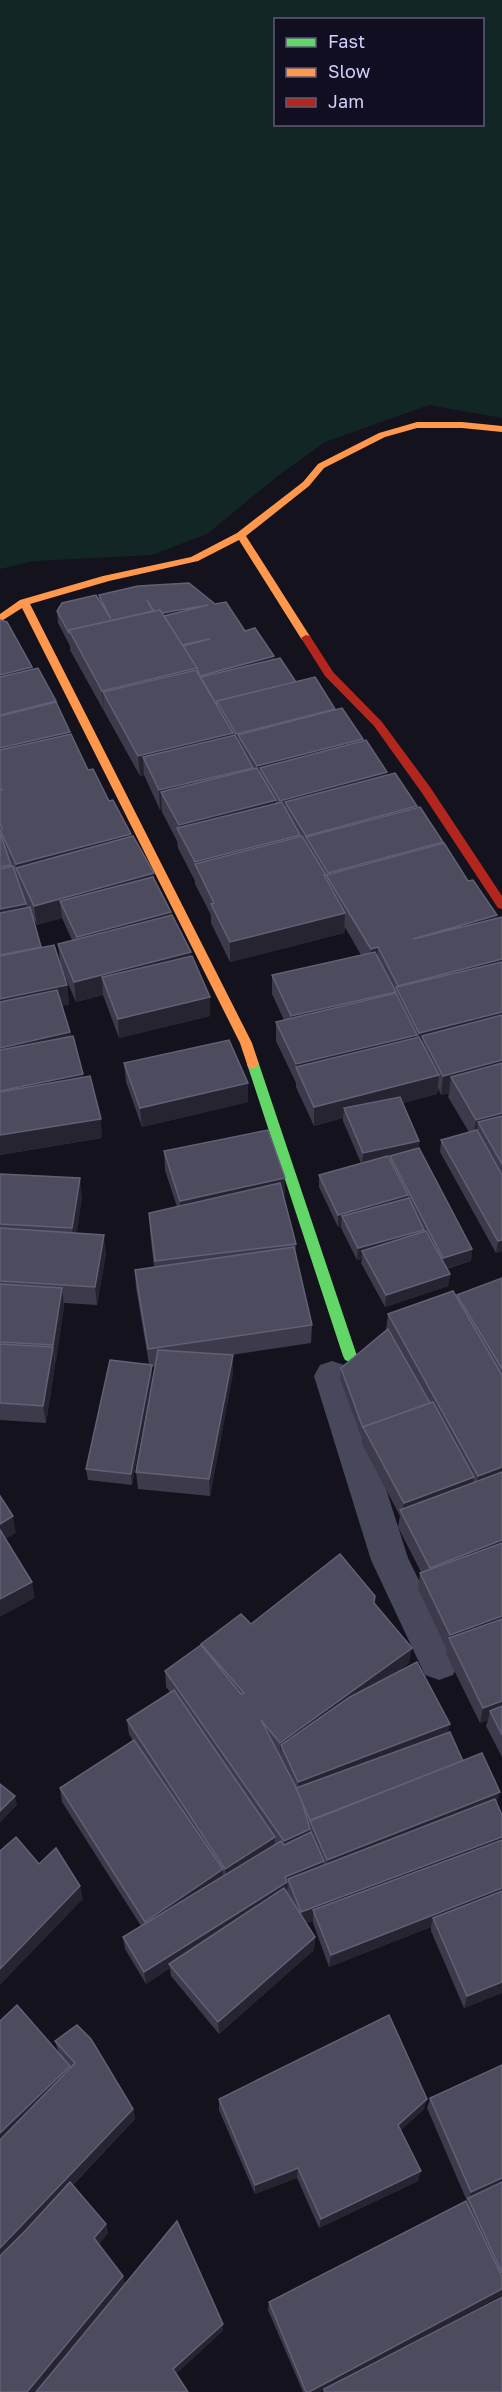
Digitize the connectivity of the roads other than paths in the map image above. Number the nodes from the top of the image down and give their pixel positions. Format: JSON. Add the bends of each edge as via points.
{"nodes":[{"id":1,"x":502,"y":429,"type":"edge"},
{"id":2,"x":241,"y":535,"type":"junction"},
{"id":3,"x":24,"y":602,"type":"junction"},
{"id":4,"x":0,"y":619,"type":"edge"},
{"id":5,"x":502,"y":905,"type":"edge"},
{"id":6,"x":341,"y":1366,"type":"joint"},
{"id":7,"x":439,"y":1662,"type":"dead end"}],
"edges":[{"from":1,"to":2,"type":"street","via":[[462,424],[417,425],[382,435],[321,466],[306,484]]},
{"from":2,"to":3,"type":"street","via":[[194,559]]},
{"from":2,"to":5,"type":"street","via":[[329,674],[378,724]]},
{"from":3,"to":4,"type":"street"},
{"from":3,"to":6,"type":"street","via":[[246,1043]]},
{"from":6,"to":7,"type":"street","via":[[390,1560]]}]}
